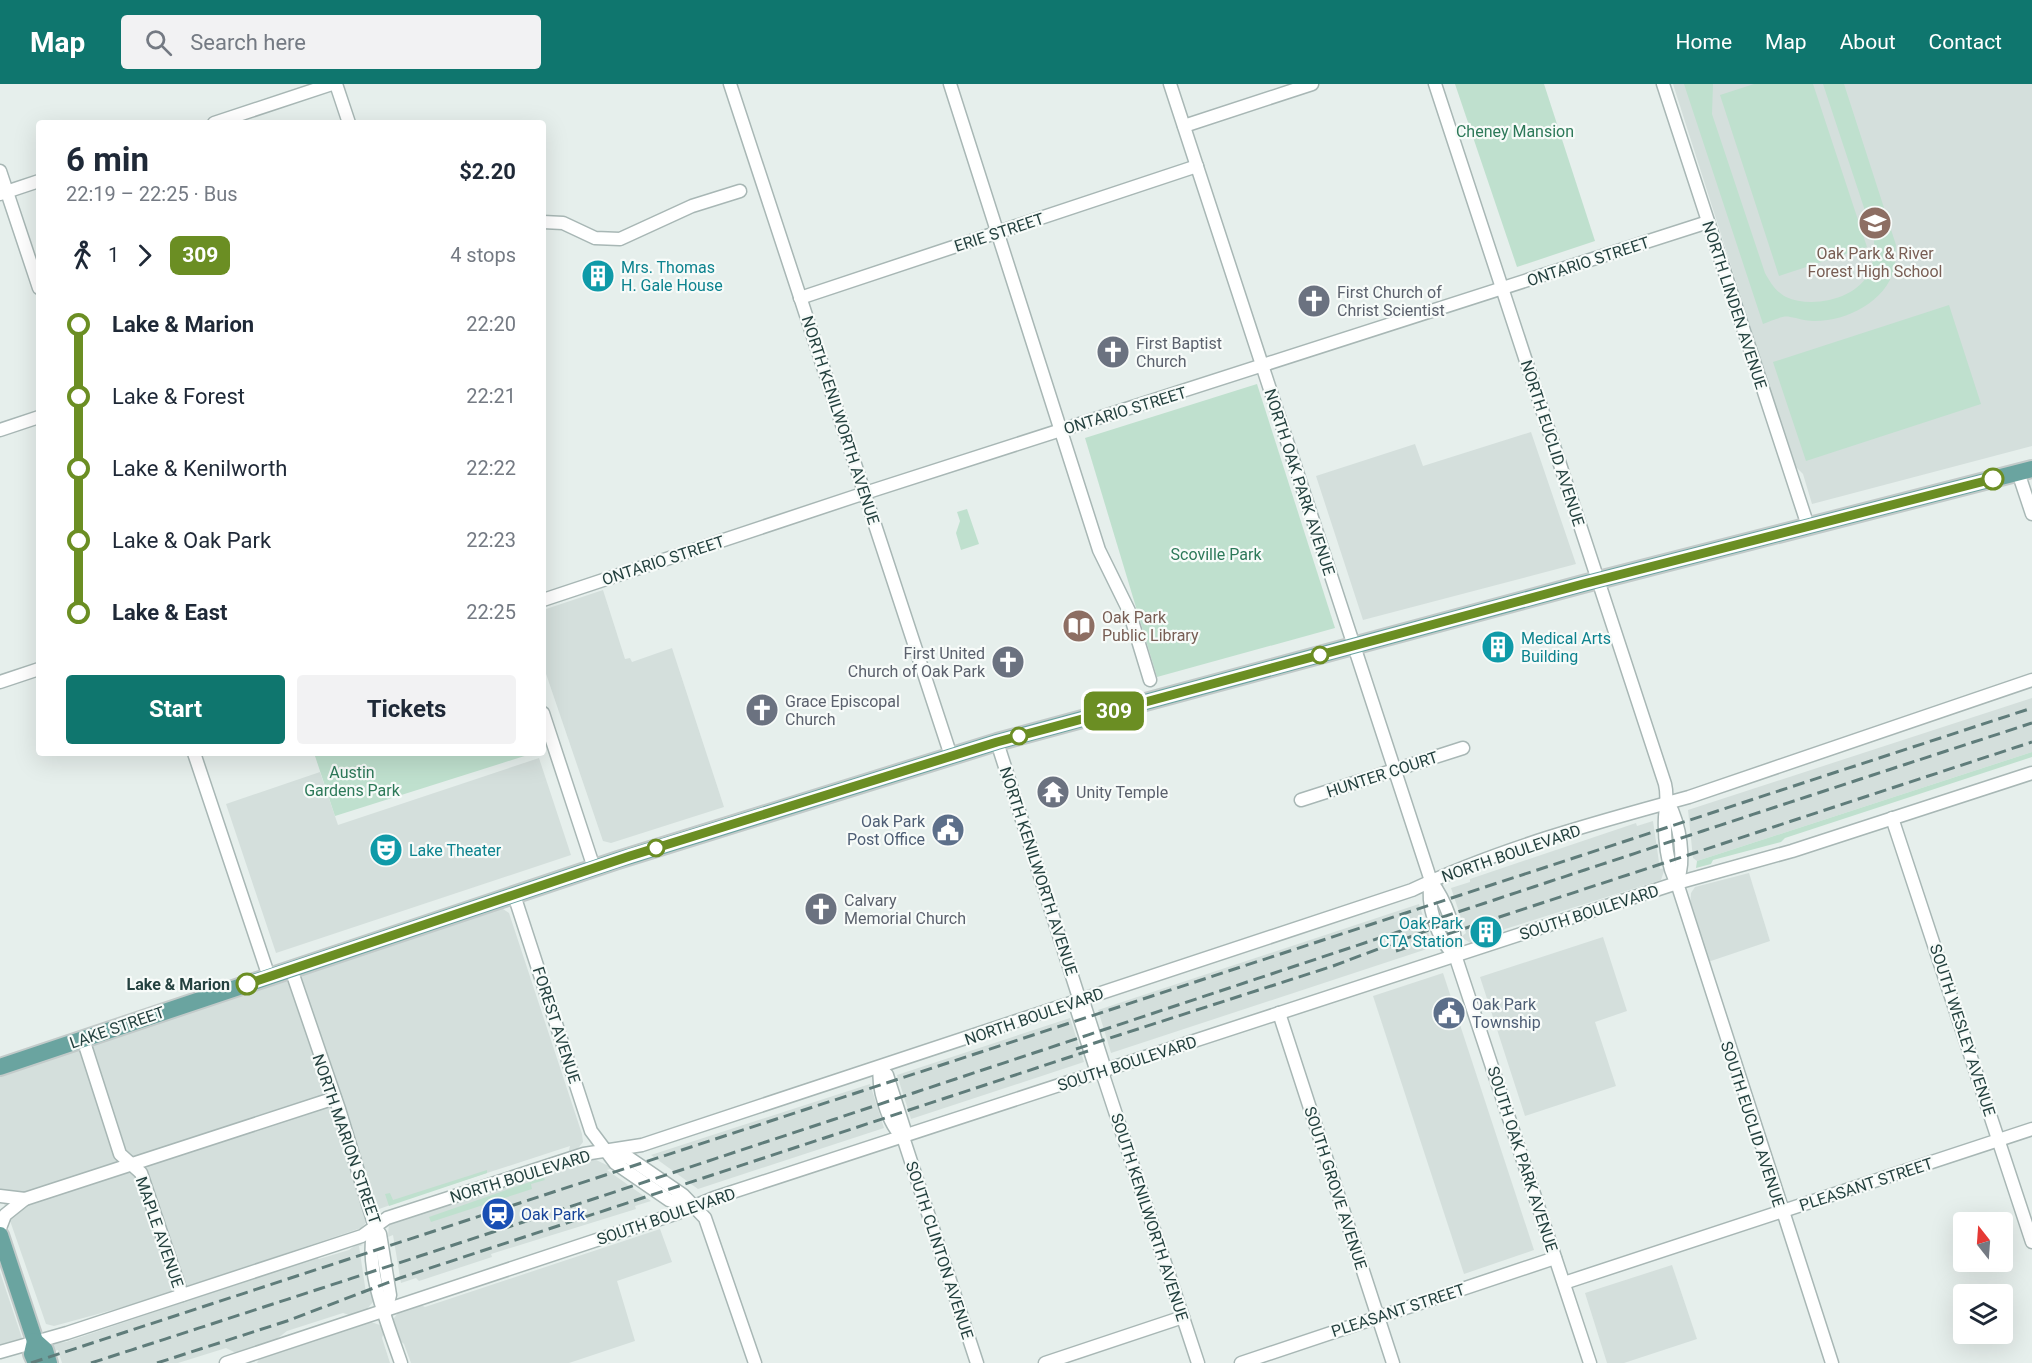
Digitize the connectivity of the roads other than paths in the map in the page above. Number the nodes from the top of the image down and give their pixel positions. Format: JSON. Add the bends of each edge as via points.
{"nodes":[{"id":1,"x":334,"y":84,"type":"edge"},
{"id":2,"x":730,"y":84,"type":"edge"},
{"id":3,"x":950,"y":84,"type":"edge"},
{"id":4,"x":1170,"y":84,"type":"edge"},
{"id":5,"x":1312,"y":84,"type":"edge"},
{"id":6,"x":1435,"y":84,"type":"edge"},
{"id":7,"x":1663,"y":84,"type":"edge"},
{"id":8,"x":223,"y":120,"type":"edge"},
{"id":9,"x":348,"y":120,"type":"edge"},
{"id":10,"x":1184,"y":126,"type":"junction"},
{"id":11,"x":1197,"y":166,"type":"junction"},
{"id":12,"x":0,"y":171,"type":"edge"},
{"id":13,"x":36,"y":182,"type":"edge"},
{"id":14,"x":740,"y":191,"type":"dead end"},
{"id":15,"x":3,"y":193,"type":"edge"},
{"id":16,"x":546,"y":222,"type":"edge"},
{"id":17,"x":1708,"y":222,"type":"junction"},
{"id":18,"x":998,"y":232,"type":"junction"},
{"id":19,"x":36,"y":280,"type":"edge"},
{"id":20,"x":1502,"y":289,"type":"junction"},
{"id":21,"x":800,"y":298,"type":"junction"},
{"id":22,"x":1263,"y":367,"type":"junction"},
{"id":23,"x":36,"y":418,"type":"edge"},
{"id":24,"x":0,"y":430,"type":"edge"},
{"id":25,"x":1062,"y":430,"type":"junction"},
{"id":26,"x":2025,"y":471,"type":"edge"},
{"id":27,"x":865,"y":493,"type":"junction"},
{"id":28,"x":2032,"y":514,"type":"edge"},
{"id":29,"x":1808,"y":526,"type":"junction"},
{"id":30,"x":1598,"y":580,"type":"junction"},
{"id":31,"x":546,"y":599,"type":"edge"},
{"id":32,"x":1354,"y":646,"type":"junction"},
{"id":33,"x":36,"y":670,"type":"edge"},
{"id":34,"x":1150,"y":680,"type":"dead end"},
{"id":35,"x":2032,"y":680,"type":"edge"},
{"id":36,"x":0,"y":682,"type":"edge"},
{"id":37,"x":546,"y":722,"type":"edge"},
{"id":38,"x":997,"y":742,"type":"junction"},
{"id":39,"x":1463,"y":747,"type":"dead end"},
{"id":40,"x":195,"y":756,"type":"edge"},
{"id":41,"x":951,"y":756,"type":"junction"},
{"id":42,"x":1395,"y":770,"type":"junction"},
{"id":43,"x":2032,"y":772,"type":"edge"},
{"id":44,"x":1301,"y":800,"type":"dead end"},
{"id":45,"x":1668,"y":802,"type":"junction"},
{"id":46,"x":1892,"y":818,"type":"junction"},
{"id":47,"x":594,"y":868,"type":"junction"},
{"id":48,"x":1431,"y":881,"type":"junction"},
{"id":49,"x":1677,"y":884,"type":"junction"},
{"id":50,"x":514,"y":895,"type":"junction"},
{"id":51,"x":1455,"y":955,"type":"junction"},
{"id":52,"x":291,"y":969,"type":"junction"},
{"id":53,"x":269,"y":977,"type":"junction"},
{"id":54,"x":1080,"y":1001,"type":"junction"},
{"id":55,"x":1279,"y":1013,"type":"junction"},
{"id":56,"x":83,"y":1039,"type":"junction"},
{"id":57,"x":0,"y":1067,"type":"edge"},
{"id":58,"x":880,"y":1068,"type":"junction"},
{"id":59,"x":1102,"y":1072,"type":"junction"},
{"id":60,"x":335,"y":1098,"type":"junction"},
{"id":61,"x":2032,"y":1129,"type":"edge"},
{"id":62,"x":903,"y":1137,"type":"junction"},
{"id":63,"x":1999,"y":1140,"type":"junction"},
{"id":64,"x":608,"y":1151,"type":"junction"},
{"id":65,"x":132,"y":1165,"type":"junction"},
{"id":66,"x":0,"y":1196,"type":"edge"},
{"id":67,"x":25,"y":1199,"type":"junction"},
{"id":68,"x":693,"y":1208,"type":"junction"},
{"id":69,"x":1782,"y":1212,"type":"junction"},
{"id":70,"x":375,"y":1227,"type":"junction"},
{"id":71,"x":0,"y":1228,"type":"edge"},
{"id":72,"x":0,"y":1235,"type":"edge"},
{"id":73,"x":2032,"y":1242,"type":"edge"},
{"id":74,"x":1555,"y":1258,"type":"junction"},
{"id":75,"x":1564,"y":1283,"type":"junction"},
{"id":76,"x":182,"y":1295,"type":"junction"},
{"id":77,"x":386,"y":1311,"type":"junction"},
{"id":78,"x":1183,"y":1317,"type":"junction"},
{"id":79,"x":1378,"y":1317,"type":"junction"},
{"id":80,"x":35,"y":1341,"type":"junction"},
{"id":81,"x":0,"y":1352,"type":"edge"},
{"id":82,"x":36,"y":1363,"type":"edge"},
{"id":83,"x":49,"y":1363,"type":"edge"},
{"id":84,"x":226,"y":1363,"type":"edge"},
{"id":85,"x":401,"y":1363,"type":"edge"},
{"id":86,"x":755,"y":1363,"type":"edge"},
{"id":87,"x":977,"y":1363,"type":"edge"},
{"id":88,"x":1045,"y":1363,"type":"edge"},
{"id":89,"x":1198,"y":1363,"type":"edge"},
{"id":90,"x":1241,"y":1363,"type":"edge"},
{"id":91,"x":1393,"y":1363,"type":"edge"},
{"id":92,"x":1590,"y":1363,"type":"edge"},
{"id":93,"x":1832,"y":1363,"type":"edge"}],
"edges":[{"from":1,"to":8,"type":"street"},
{"from":1,"to":9,"type":"street"},
{"from":2,"to":21,"type":"street","name":"NORTH KENILWORTH AVENUE"},
{"from":3,"to":18,"type":"street"},
{"from":4,"to":10,"type":"street","name":"NORTH OAK PARK AVENUE"},
{"from":5,"to":10,"type":"street"},
{"from":6,"to":20,"type":"street","name":"NORTH EUCLID AVENUE"},
{"from":7,"to":17,"type":"street","name":"NORTH LINDEN AVENUE"},
{"from":10,"to":11,"type":"street","name":"NORTH OAK PARK AVENUE"},
{"from":11,"to":18,"type":"street","name":"ERIE STREET"},
{"from":11,"to":22,"type":"street","name":"NORTH OAK PARK AVENUE"},
{"from":12,"to":15,"type":"street"},
{"from":13,"to":15,"type":"street"},
{"from":14,"to":16,"type":"street","via":[[692,206],[620,239],[595,238],[563,223]]},
{"from":15,"to":19,"type":"street"},
{"from":17,"to":20,"type":"street","name":"ONTARIO STREET"},
{"from":17,"to":29,"type":"street","name":"NORTH LINDEN AVENUE"},
{"from":18,"to":21,"type":"street","name":"ERIE STREET"},
{"from":18,"to":25,"type":"street"},
{"from":20,"to":22,"type":"street","name":"ONTARIO STREET"},
{"from":20,"to":30,"type":"street","name":"NORTH EUCLID AVENUE"},
{"from":21,"to":27,"type":"street","name":"NORTH KENILWORTH AVENUE"},
{"from":22,"to":25,"type":"street","name":"ONTARIO STREET"},
{"from":22,"to":32,"type":"street","name":"NORTH OAK PARK AVENUE"},
{"from":23,"to":24,"type":"street"},
{"from":25,"to":27,"type":"street","name":"ONTARIO STREET"},
{"from":25,"to":34,"type":"street","via":[[1099,550],[1129,611]]},
{"from":26,"to":28,"type":"street"},
{"from":26,"to":29,"type":"main road","name":"LAKE STREET"},
{"from":27,"to":31,"type":"street","name":"ONTARIO STREET"},
{"from":27,"to":41,"type":"street","name":"NORTH KENILWORTH AVENUE"},
{"from":29,"to":30,"type":"main road","name":"LAKE STREET"},
{"from":30,"to":32,"type":"main road","name":"LAKE STREET"},
{"from":30,"to":45,"type":"street","name":"NORTH EUCLID AVENUE"},
{"from":32,"to":38,"type":"main road","name":"LAKE STREET"},
{"from":32,"to":42,"type":"street","name":"NORTH OAK PARK AVENUE"},
{"from":33,"to":36,"type":"street"},
{"from":35,"to":45,"type":"street","name":"NORTH BOULEVARD"},
{"from":37,"to":47,"type":"street"},
{"from":38,"to":41,"type":"main road","name":"LAKE STREET"},
{"from":38,"to":54,"type":"street","name":"NORTH KENILWORTH AVENUE"},
{"from":39,"to":42,"type":"street","name":"HUNTER COURT"},
{"from":40,"to":53,"type":"street"},
{"from":41,"to":47,"type":"main road","name":"LAKE STREET"},
{"from":42,"to":44,"type":"street","name":"HUNTER COURT"},
{"from":42,"to":48,"type":"street","name":"NORTH OAK PARK AVENUE"},
{"from":43,"to":46,"type":"street","name":"SOUTH BOULEVARD"},
{"from":45,"to":48,"type":"street","name":"NORTH BOULEVARD"},
{"from":45,"to":49,"type":"street","name":"NORTH EUCLID AVENUE","via":[[1675,815],[1682,869]]},
{"from":46,"to":49,"type":"street","name":"SOUTH BOULEVARD"},
{"from":46,"to":63,"type":"street","name":"SOUTH WESLEY AVENUE"},
{"from":47,"to":50,"type":"main road","name":"LAKE STREET"},
{"from":48,"to":51,"type":"street","name":"NORTH OAK PARK AVENUE","via":[[1440,893],[1457,943]]},
{"from":48,"to":54,"type":"street","name":"NORTH BOULEVARD"},
{"from":49,"to":51,"type":"street","name":"SOUTH BOULEVARD"},
{"from":49,"to":69,"type":"street","name":"SOUTH EUCLID AVENUE"},
{"from":50,"to":52,"type":"main road","name":"LAKE STREET"},
{"from":50,"to":64,"type":"street","name":"FOREST AVENUE","via":[[591,1131]]},
{"from":51,"to":55,"type":"street","name":"SOUTH BOULEVARD"},
{"from":51,"to":74,"type":"street","name":"SOUTH OAK PARK AVENUE"},
{"from":52,"to":53,"type":"main road","name":"LAKE STREET"},
{"from":52,"to":60,"type":"street","name":"NORTH MARION STREET"},
{"from":53,"to":56,"type":"main road","name":"LAKE STREET"},
{"from":54,"to":58,"type":"street","name":"NORTH BOULEVARD"},
{"from":54,"to":59,"type":"street","name":"NORTH KENILWORTH AVENUE","via":[[1104,1063]]},
{"from":55,"to":59,"type":"street","name":"SOUTH BOULEVARD"},
{"from":55,"to":79,"type":"street","name":"SOUTH GROVE AVENUE"},
{"from":56,"to":57,"type":"main road","name":"LAKE STREET"},
{"from":56,"to":65,"type":"street","name":"MAPLE AVENUE","via":[[120,1154]]},
{"from":58,"to":62,"type":"street","name":"SOUTH CLINTON AVENUE","via":[[882,1090],[896,1131]]},
{"from":58,"to":64,"type":"street","name":"NORTH BOULEVARD","via":[[642,1145]]},
{"from":59,"to":62,"type":"street","name":"SOUTH BOULEVARD"},
{"from":59,"to":78,"type":"street","name":"SOUTH KENILWORTH AVENUE"},
{"from":60,"to":65,"type":"street"},
{"from":60,"to":70,"type":"street","name":"NORTH MARION STREET"},
{"from":61,"to":63,"type":"street","name":"PLEASANT STREET"},
{"from":62,"to":68,"type":"street","name":"SOUTH BOULEVARD"},
{"from":62,"to":87,"type":"street","name":"SOUTH CLINTON AVENUE"},
{"from":63,"to":69,"type":"street","name":"PLEASANT STREET"},
{"from":63,"to":73,"type":"street","name":"SOUTH WESLEY AVENUE"},
{"from":64,"to":68,"type":"street","via":[[629,1158],[683,1196]]},
{"from":64,"to":70,"type":"street","name":"NORTH BOULEVARD","via":[[584,1154],[387,1218]]},
{"from":65,"to":67,"type":"street"},
{"from":65,"to":76,"type":"street","name":"MAPLE AVENUE","via":[[141,1173]]},
{"from":66,"to":67,"type":"street"},
{"from":67,"to":71,"type":"street","via":[[5,1215]]},
{"from":68,"to":77,"type":"street","name":"SOUTH BOULEVARD"},
{"from":68,"to":86,"type":"street","via":[[705,1218]]},
{"from":69,"to":75,"type":"street","name":"PLEASANT STREET"},
{"from":69,"to":93,"type":"street","name":"SOUTH EUCLID AVENUE"},
{"from":70,"to":76,"type":"street","name":"NORTH BOULEVARD","via":[[362,1236]]},
{"from":70,"to":77,"type":"street","name":"NORTH MARION STREET","via":[[370,1240],[380,1299]]},
{"from":72,"to":80,"type":"main road"},
{"from":74,"to":75,"type":"street","name":"SOUTH OAK PARK AVENUE"},
{"from":74,"to":79,"type":"street","name":"PLEASANT STREET"},
{"from":75,"to":92,"type":"street","name":"SOUTH OAK PARK AVENUE"},
{"from":76,"to":80,"type":"street","name":"NORTH BOULEVARD"},
{"from":77,"to":84,"type":"street","name":"SOUTH BOULEVARD"},
{"from":77,"to":85,"type":"street","name":"NORTH MARION STREET"},
{"from":78,"to":88,"type":"street"},
{"from":78,"to":89,"type":"street","name":"SOUTH KENILWORTH AVENUE"},
{"from":79,"to":90,"type":"street","name":"PLEASANT STREET"},
{"from":79,"to":91,"type":"street","name":"SOUTH GROVE AVENUE"},
{"from":80,"to":81,"type":"street","name":"NORTH BOULEVARD"},
{"from":80,"to":82,"type":"main road","via":[[32,1353]]},
{"from":80,"to":83,"type":"main road","via":[[45,1350]]}]}
